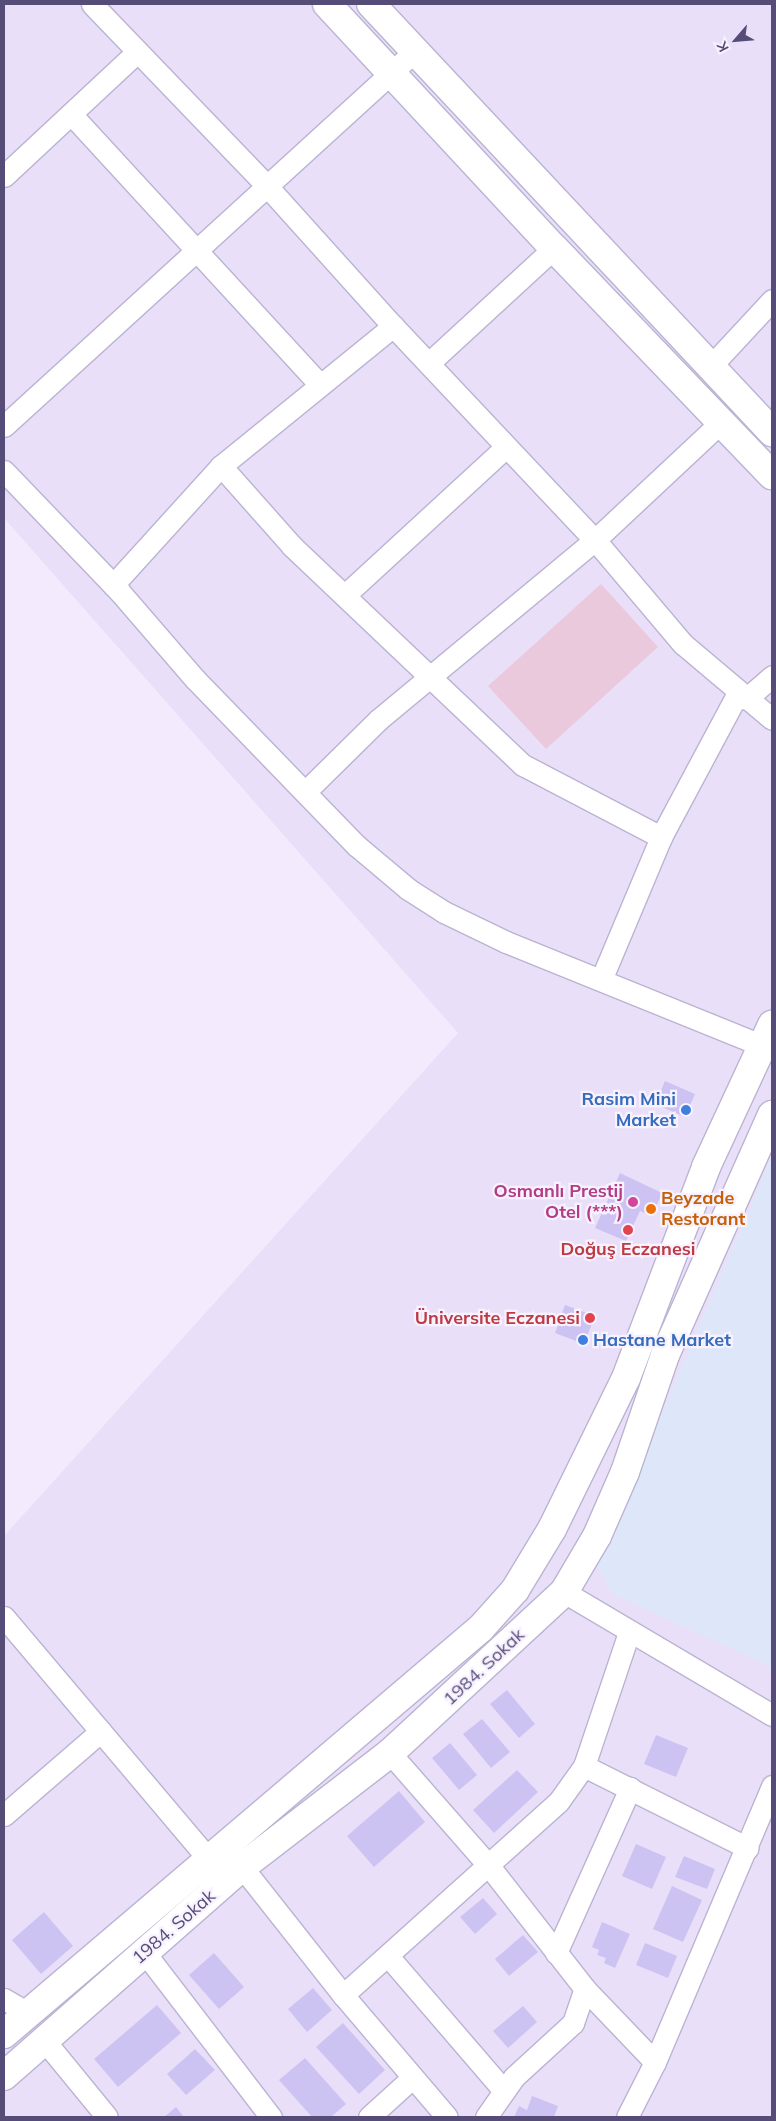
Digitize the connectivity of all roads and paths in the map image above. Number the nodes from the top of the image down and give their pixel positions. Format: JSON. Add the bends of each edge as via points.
{"nodes":[{"id":1,"x":92,"y":4,"type":"edge"},
{"id":2,"x":327,"y":4,"type":"edge"},
{"id":3,"x":371,"y":4,"type":"edge"},
{"id":4,"x":415,"y":51,"type":"junction"},
{"id":5,"x":136,"y":53,"type":"junction"},
{"id":6,"x":391,"y":73,"type":"junction"},
{"id":7,"x":71,"y":114,"type":"junction"},
{"id":8,"x":4,"y":176,"type":"edge"},
{"id":9,"x":266,"y":185,"type":"junction"},
{"id":10,"x":554,"y":248,"type":"junction"},
{"id":11,"x":195,"y":250,"type":"junction"},
{"id":12,"x":772,"y":300,"type":"edge"},
{"id":13,"x":393,"y":326,"type":"junction"},
{"id":14,"x":430,"y":362,"type":"junction"},
{"id":15,"x":710,"y":366,"type":"junction"},
{"id":16,"x":320,"y":385,"type":"junction"},
{"id":17,"x":721,"y":422,"type":"junction"},
{"id":18,"x":4,"y":426,"type":"edge"},
{"id":19,"x":772,"y":432,"type":"edge"},
{"id":20,"x":506,"y":447,"type":"junction"},
{"id":21,"x":221,"y":466,"type":"junction"},
{"id":22,"x":4,"y":471,"type":"edge"},
{"id":23,"x":772,"y":475,"type":"edge"},
{"id":24,"x":595,"y":540,"type":"junction"},
{"id":25,"x":113,"y":585,"type":"junction"},
{"id":26,"x":345,"y":595,"type":"junction"},
{"id":27,"x":772,"y":676,"type":"edge"},
{"id":28,"x":431,"y":677,"type":"junction"},
{"id":29,"x":742,"y":696,"type":"junction"},
{"id":30,"x":772,"y":719,"type":"edge"},
{"id":31,"x":305,"y":792,"type":"junction"},
{"id":32,"x":661,"y":837,"type":"junction"},
{"id":33,"x":600,"y":980,"type":"junction"},
{"id":34,"x":768,"y":1036,"type":"edge"},
{"id":35,"x":772,"y":1115,"type":"edge"},
{"id":36,"x":564,"y":1592,"type":"junction"},
{"id":37,"x":498,"y":1609,"type":"junction"},
{"id":38,"x":4,"y":1617,"type":"edge"},
{"id":39,"x":629,"y":1632,"type":"junction"},
{"id":40,"x":521,"y":1633,"type":"junction"},
{"id":41,"x":772,"y":1715,"type":"edge"},
{"id":42,"x":101,"y":1731,"type":"junction"},
{"id":43,"x":390,"y":1753,"type":"junction"},
{"id":44,"x":584,"y":1766,"type":"junction"},
{"id":45,"x":772,"y":1786,"type":"edge"},
{"id":46,"x":630,"y":1788,"type":"junction"},
{"id":47,"x":4,"y":1815,"type":"edge"},
{"id":48,"x":748,"y":1848,"type":"junction"},
{"id":49,"x":208,"y":1858,"type":"junction"},
{"id":50,"x":489,"y":1866,"type":"junction"},
{"id":51,"x":242,"y":1867,"type":"junction"},
{"id":52,"x":145,"y":1952,"type":"junction"},
{"id":53,"x":556,"y":1953,"type":"junction"},
{"id":54,"x":388,"y":1956,"type":"junction"},
{"id":55,"x":585,"y":1989,"type":"junction"},
{"id":56,"x":343,"y":1995,"type":"junction"},
{"id":57,"x":4,"y":1999,"type":"edge"},
{"id":58,"x":28,"y":2012,"type":"junction"},
{"id":59,"x":4,"y":2034,"type":"edge"},
{"id":60,"x":44,"y":2040,"type":"junction"},
{"id":61,"x":655,"y":2062,"type":"junction"},
{"id":62,"x":4,"y":2076,"type":"edge"},
{"id":63,"x":412,"y":2078,"type":"junction"},
{"id":64,"x":504,"y":2090,"type":"junction"},
{"id":65,"x":107,"y":2117,"type":"edge"},
{"id":66,"x":271,"y":2117,"type":"edge"},
{"id":67,"x":368,"y":2117,"type":"edge"},
{"id":68,"x":447,"y":2117,"type":"edge"},
{"id":69,"x":486,"y":2117,"type":"edge"},
{"id":70,"x":627,"y":2117,"type":"edge"}],
"edges":[{"from":1,"to":5,"type":"street"},
{"from":2,"to":6,"type":"main road"},
{"from":3,"to":4,"type":"main road"},
{"from":4,"to":6,"type":"street"},
{"from":4,"to":15,"type":"main road"},
{"from":5,"to":7,"type":"street"},
{"from":5,"to":9,"type":"street"},
{"from":6,"to":9,"type":"street"},
{"from":6,"to":10,"type":"main road"},
{"from":7,"to":8,"type":"street"},
{"from":7,"to":11,"type":"street"},
{"from":9,"to":11,"type":"street"},
{"from":9,"to":13,"type":"street"},
{"from":10,"to":14,"type":"street"},
{"from":10,"to":17,"type":"main road"},
{"from":11,"to":16,"type":"street"},
{"from":11,"to":18,"type":"street"},
{"from":12,"to":15,"type":"street"},
{"from":13,"to":14,"type":"street"},
{"from":13,"to":16,"type":"street"},
{"from":14,"to":20,"type":"street"},
{"from":15,"to":19,"type":"main road"},
{"from":16,"to":21,"type":"street"},
{"from":17,"to":23,"type":"main road"},
{"from":17,"to":24,"type":"street"},
{"from":20,"to":24,"type":"street"},
{"from":20,"to":26,"type":"street"},
{"from":21,"to":25,"type":"street"},
{"from":21,"to":26,"type":"street","via":[[292,546]]},
{"from":22,"to":25,"type":"street"},
{"from":24,"to":28,"type":"street"},
{"from":24,"to":29,"type":"street","via":[[683,644]]},
{"from":25,"to":31,"type":"street","via":[[196,679]]},
{"from":26,"to":28,"type":"street"},
{"from":27,"to":29,"type":"street"},
{"from":28,"to":31,"type":"street","via":[[378,720]]},
{"from":28,"to":32,"type":"street","via":[[522,765]]},
{"from":29,"to":30,"type":"street"},
{"from":29,"to":32,"type":"street"},
{"from":31,"to":33,"type":"street","via":[[357,846],[408,889],[444,912],[506,942]]},
{"from":32,"to":33,"type":"street"},
{"from":33,"to":34,"type":"street"},
{"from":34,"to":37,"type":"main road","via":[[706,1167],[626,1378],[552,1529],[515,1590]]},
{"from":35,"to":36,"type":"main road","name":"1984. Sokak","via":[[665,1355],[625,1472],[597,1536]]},
{"from":36,"to":39,"type":"street"},
{"from":36,"to":40,"type":"main road","name":"1984. Sokak"},
{"from":37,"to":40,"type":"main road"},
{"from":37,"to":49,"type":"main road","via":[[480,1628]]},
{"from":38,"to":42,"type":"street"},
{"from":39,"to":41,"type":"street","via":[[769,1710]]},
{"from":39,"to":44,"type":"street"},
{"from":40,"to":43,"type":"main road","name":"1984. Sokak"},
{"from":42,"to":47,"type":"street"},
{"from":42,"to":49,"type":"street"},
{"from":43,"to":50,"type":"street"},
{"from":43,"to":51,"type":"main road","name":"1984. Sokak"},
{"from":44,"to":46,"type":"street"},
{"from":44,"to":50,"type":"street","via":[[559,1801]]},
{"from":45,"to":48,"type":"street"},
{"from":46,"to":48,"type":"street"},
{"from":46,"to":53,"type":"street"},
{"from":48,"to":61,"type":"street"},
{"from":49,"to":58,"type":"main road"},
{"from":50,"to":53,"type":"street"},
{"from":50,"to":54,"type":"street"},
{"from":51,"to":52,"type":"main road","name":"1984. Sokak"},
{"from":51,"to":56,"type":"street"},
{"from":52,"to":60,"type":"main road","name":"1984. Sokak"},
{"from":52,"to":66,"type":"street"},
{"from":53,"to":55,"type":"street"},
{"from":54,"to":56,"type":"street"},
{"from":54,"to":64,"type":"street"},
{"from":55,"to":61,"type":"street"},
{"from":55,"to":64,"type":"street","via":[[573,2023]]},
{"from":56,"to":63,"type":"street"},
{"from":57,"to":58,"type":"street"},
{"from":58,"to":59,"type":"main road"},
{"from":60,"to":62,"type":"main road","name":"1984. Sokak"},
{"from":60,"to":65,"type":"street"},
{"from":61,"to":70,"type":"street"},
{"from":63,"to":67,"type":"street"},
{"from":63,"to":68,"type":"street"},
{"from":64,"to":69,"type":"street"}]}
